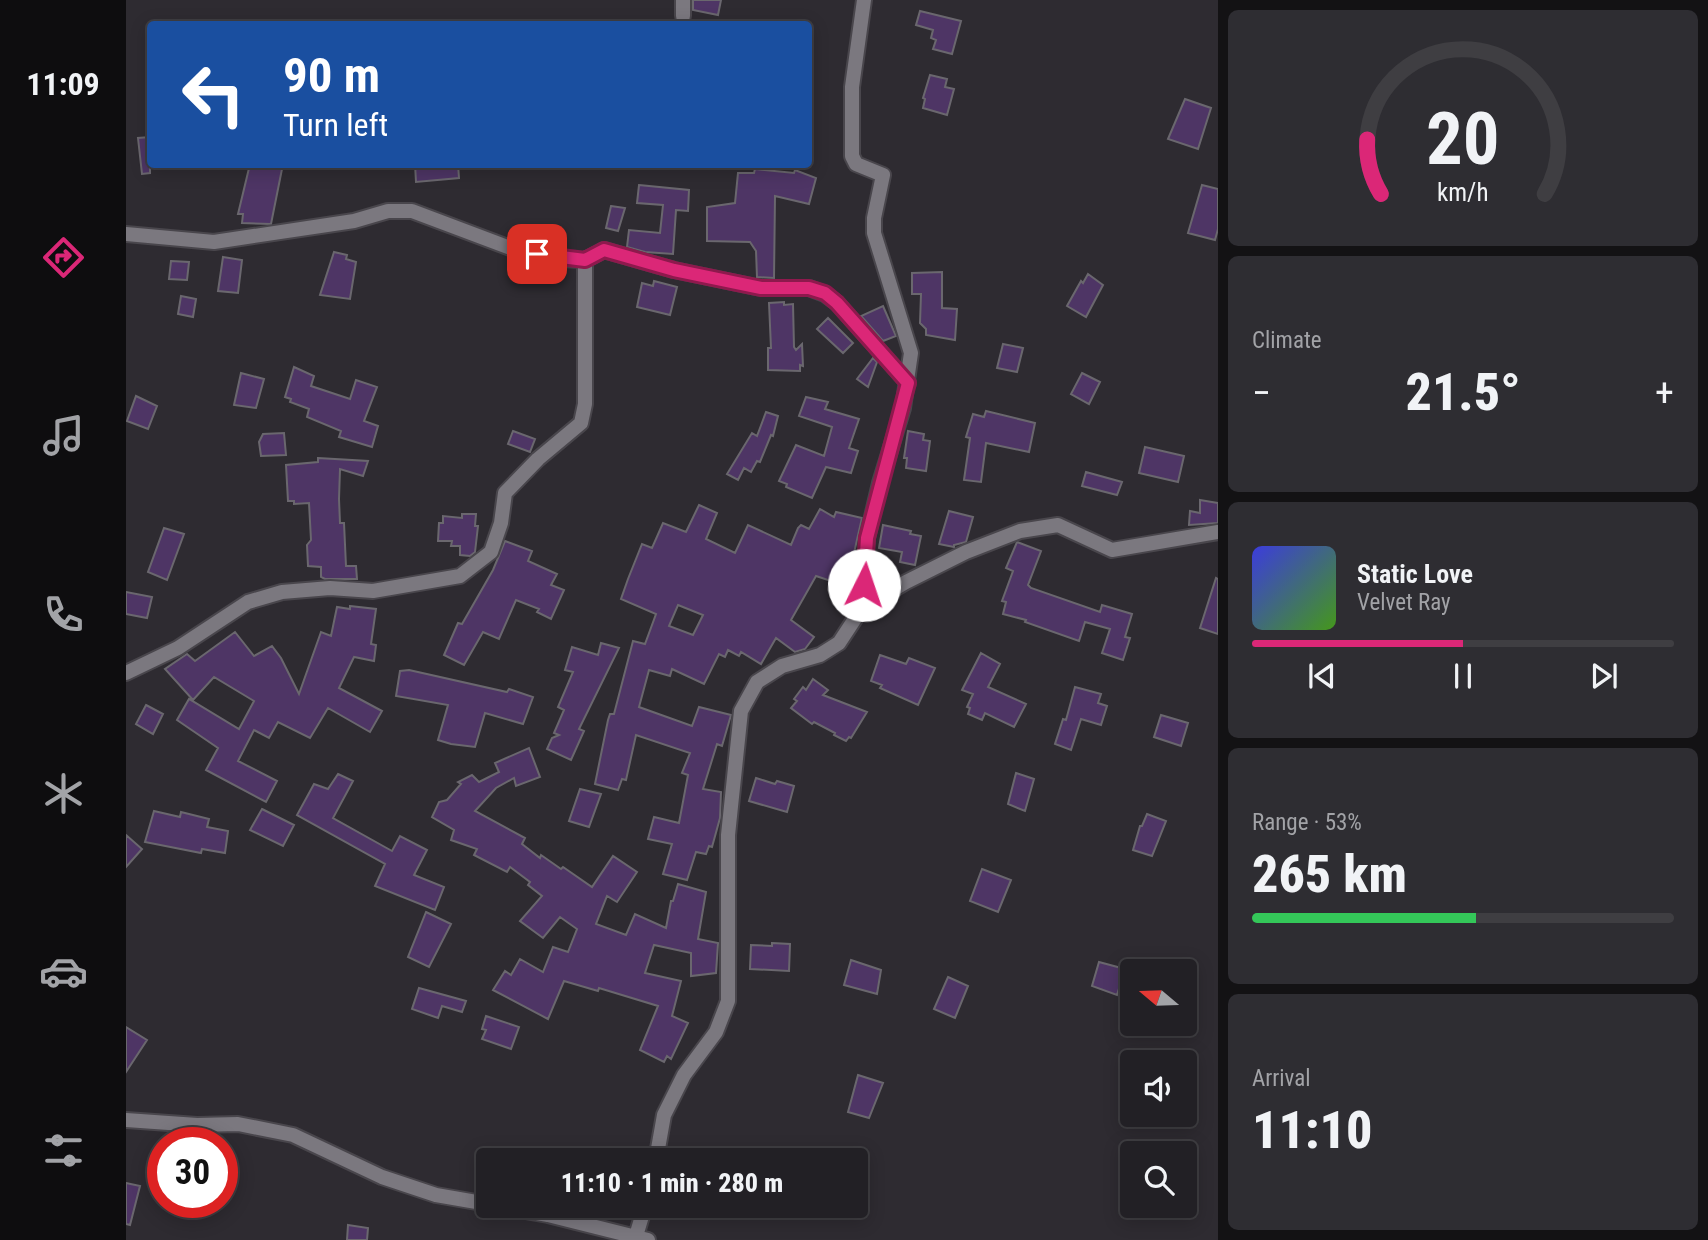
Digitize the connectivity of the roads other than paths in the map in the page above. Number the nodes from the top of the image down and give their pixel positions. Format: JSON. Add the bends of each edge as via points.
{"nodes":[{"id":1,"x":683,"y":0,"type":"edge"},
{"id":2,"x":864,"y":0,"type":"edge"},
{"id":3,"x":683,"y":16,"type":"dead end"},
{"id":4,"x":126,"y":234,"type":"edge"},
{"id":5,"x":585,"y":260,"type":"junction"},
{"id":6,"x":908,"y":383,"type":"junction"},
{"id":7,"x":1218,"y":532,"type":"edge"},
{"id":8,"x":862,"y":608,"type":"junction"},
{"id":9,"x":126,"y":673,"type":"edge"},
{"id":10,"x":126,"y":1119,"type":"edge"},
{"id":11,"x":658,"y":1148,"type":"edge"},
{"id":12,"x":476,"y":1202,"type":"edge"},
{"id":13,"x":551,"y":1218,"type":"edge"},
{"id":14,"x":644,"y":1218,"type":"edge"},
{"id":15,"x":642,"y":1238,"type":"edge"}],
"edges":[{"from":1,"to":3,"type":"street"},
{"from":2,"to":6,"type":"street","via":[[852,87],[852,156],[856,164],[883,175],[874,233],[911,353]]},
{"from":4,"to":5,"type":"street","via":[[214,242],[354,221],[388,211],[412,211],[513,249]]},
{"from":5,"to":6,"type":"street","via":[[604,250],[761,288],[809,288],[825,293]]},
{"from":5,"to":9,"type":"street","via":[[585,404],[581,423],[505,493],[491,552],[480,562],[460,576],[373,591],[282,592],[248,602],[178,648]]},
{"from":6,"to":8,"type":"street","via":[[867,538]]},
{"from":7,"to":8,"type":"street","via":[[1112,550],[1058,525],[1020,531],[966,552]]},
{"from":8,"to":11,"type":"street","via":[[839,643],[820,655],[782,666],[757,682],[741,711],[728,835],[728,1001],[716,1032],[684,1075],[664,1115]]},
{"from":10,"to":12,"type":"street","via":[[238,1124],[293,1135],[382,1177],[436,1195]]},
{"from":13,"to":15,"type":"street"},
{"from":14,"to":15,"type":"street"}]}
